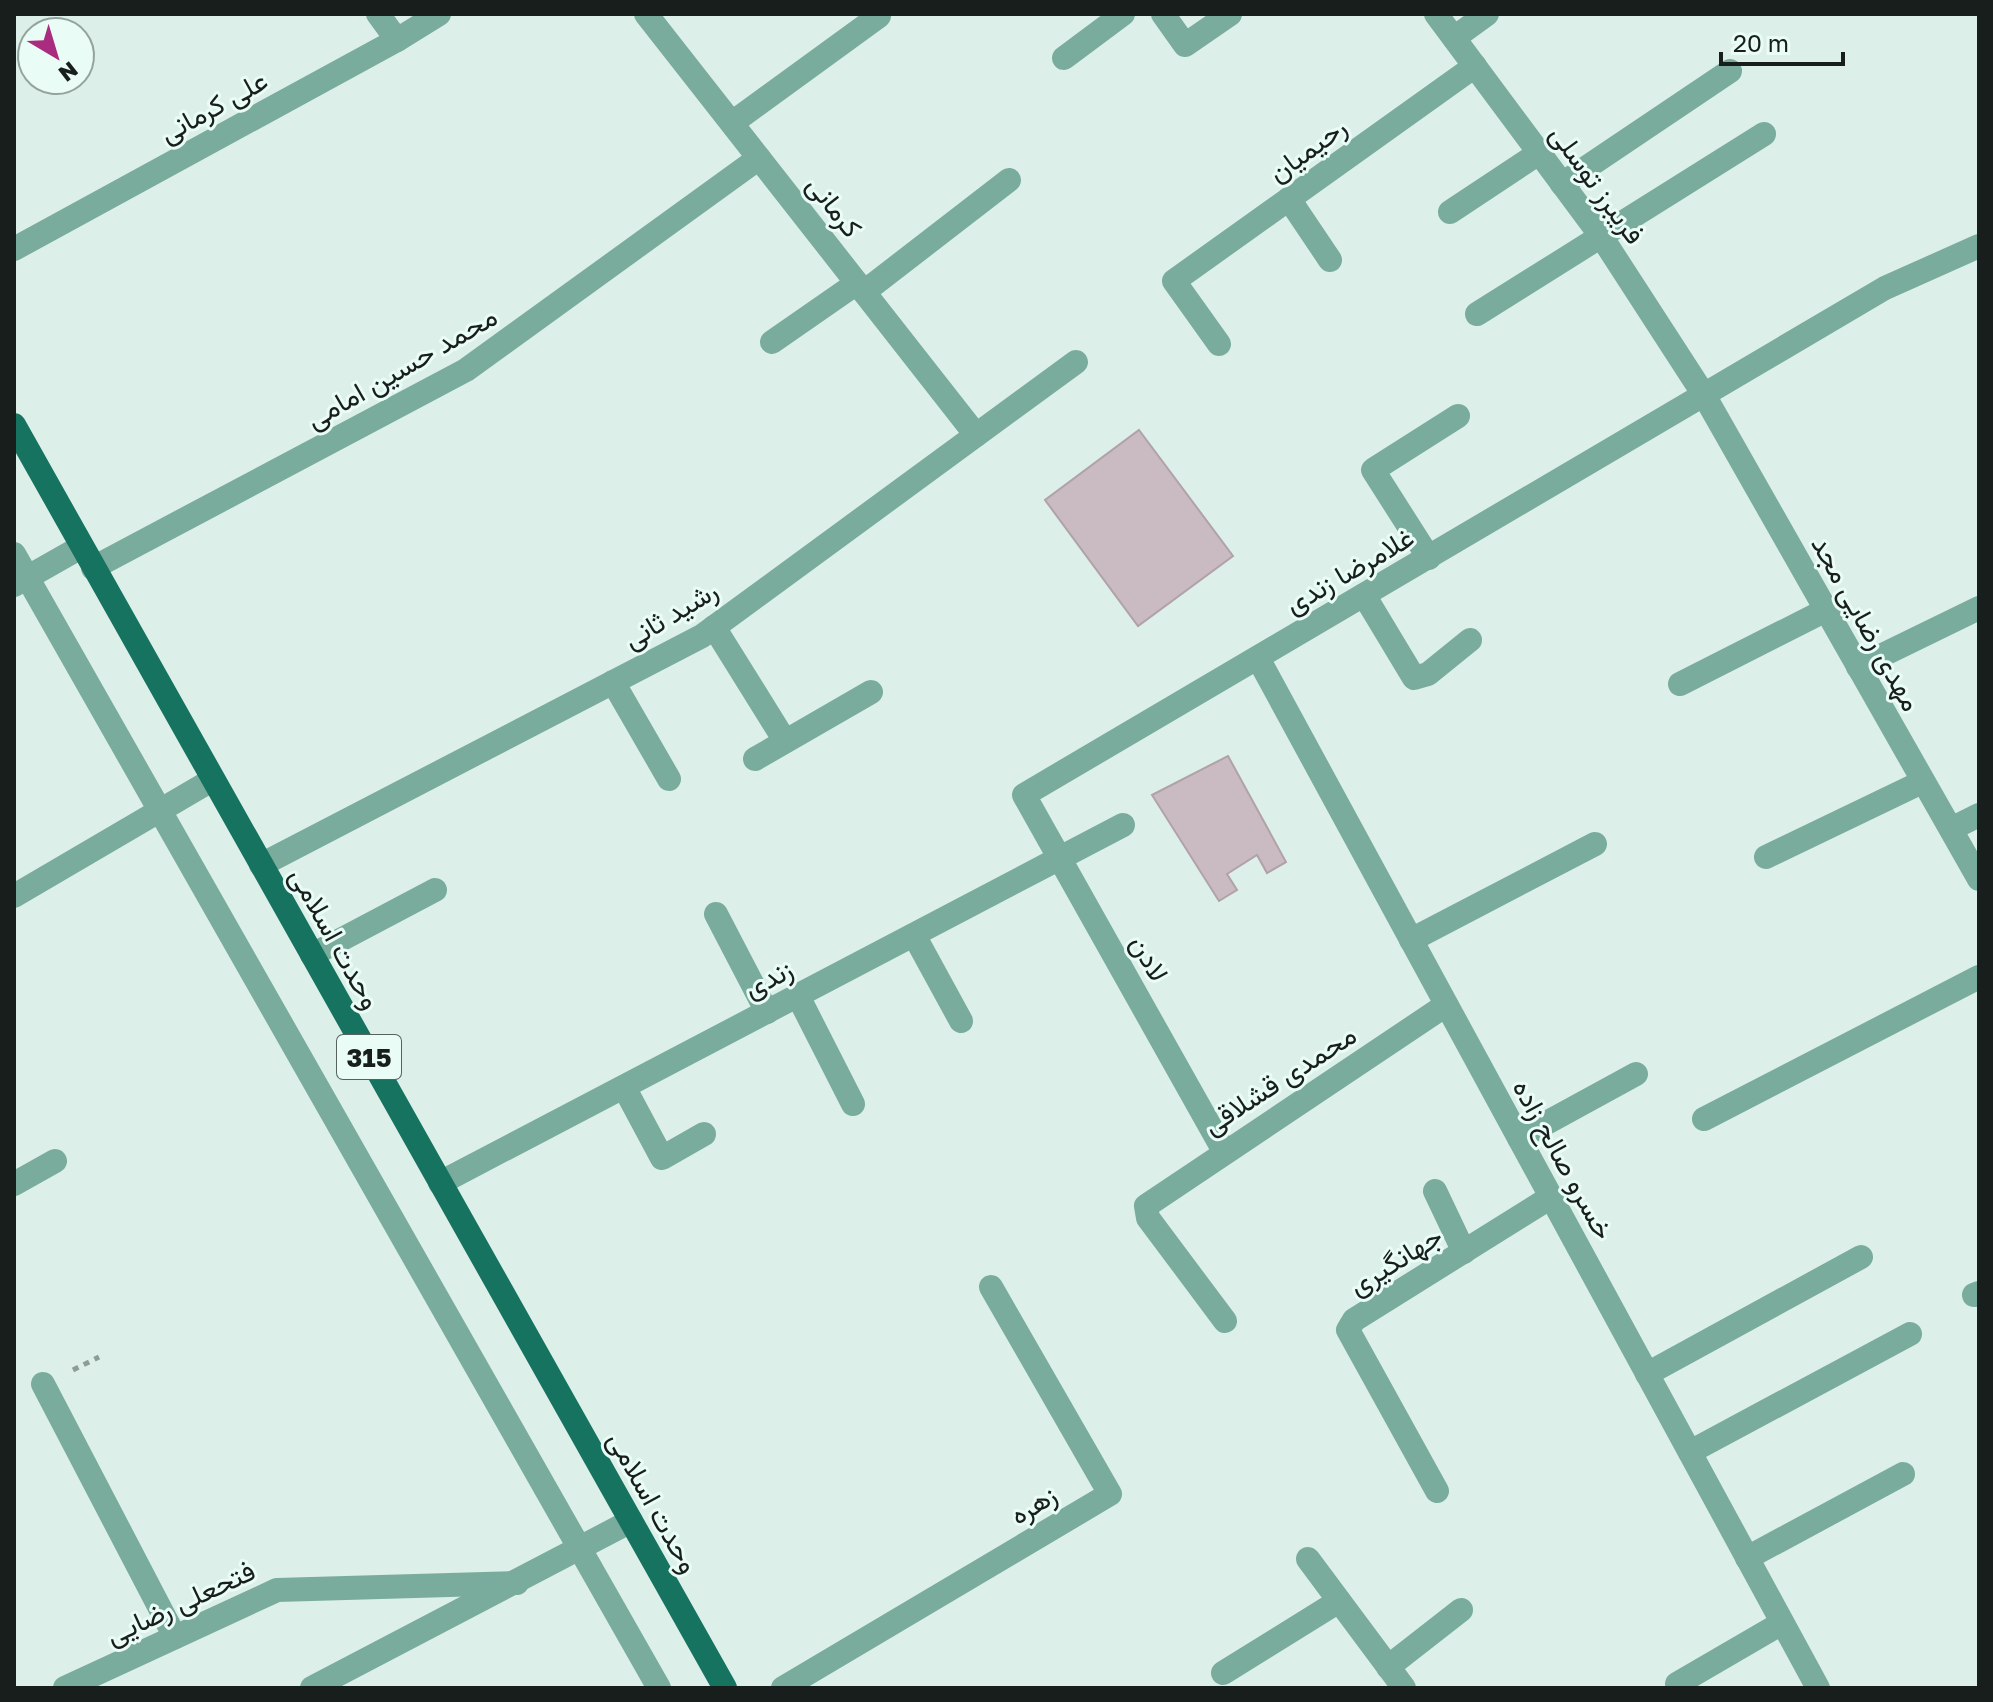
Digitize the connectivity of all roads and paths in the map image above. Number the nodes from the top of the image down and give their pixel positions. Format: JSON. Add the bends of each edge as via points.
{"nodes":[{"id":1,"x":378,"y":14,"type":"edge"},
{"id":2,"x":439,"y":14,"type":"edge"},
{"id":3,"x":646,"y":14,"type":"edge"},
{"id":4,"x":1123,"y":14,"type":"edge"},
{"id":5,"x":1163,"y":14,"type":"edge"},
{"id":6,"x":1230,"y":14,"type":"edge"},
{"id":7,"x":1436,"y":14,"type":"edge"},
{"id":8,"x":1487,"y":14,"type":"edge"},
{"id":9,"x":879,"y":16,"type":"dead end"},
{"id":10,"x":1454,"y":38,"type":"junction"},
{"id":11,"x":397,"y":40,"type":"junction"},
{"id":12,"x":1064,"y":58,"type":"dead end"},
{"id":13,"x":1475,"y":66,"type":"junction"},
{"id":14,"x":1730,"y":71,"type":"dead end"},
{"id":15,"x":732,"y":123,"type":"junction"},
{"id":16,"x":1764,"y":134,"type":"dead end"},
{"id":17,"x":1539,"y":153,"type":"junction"},
{"id":18,"x":759,"y":158,"type":"junction"},
{"id":19,"x":1009,"y":180,"type":"dead end"},
{"id":20,"x":1562,"y":184,"type":"junction"},
{"id":21,"x":1289,"y":199,"type":"junction"},
{"id":22,"x":1450,"y":212,"type":"dead end"},
{"id":23,"x":1601,"y":236,"type":"junction"},
{"id":24,"x":1979,"y":246,"type":"edge"},
{"id":25,"x":14,"y":249,"type":"edge"},
{"id":26,"x":1330,"y":260,"type":"dead end"},
{"id":27,"x":861,"y":288,"type":"junction"},
{"id":28,"x":1477,"y":314,"type":"dead end"},
{"id":29,"x":772,"y":342,"type":"dead end"},
{"id":30,"x":1219,"y":344,"type":"dead end"},
{"id":31,"x":1076,"y":362,"type":"dead end"},
{"id":32,"x":1704,"y":395,"type":"junction"},
{"id":33,"x":1458,"y":416,"type":"dead end"},
{"id":34,"x":14,"y":425,"type":"edge"},
{"id":35,"x":976,"y":435,"type":"junction"},
{"id":36,"x":14,"y":554,"type":"edge"},
{"id":37,"x":87,"y":558,"type":"junction"},
{"id":38,"x":1429,"y":558,"type":"junction"},
{"id":39,"x":21,"y":581,"type":"edge"},
{"id":40,"x":1364,"y":595,"type":"junction"},
{"id":41,"x":1979,"y":608,"type":"edge"},
{"id":42,"x":1826,"y":610,"type":"junction"},
{"id":43,"x":714,"y":627,"type":"junction"},
{"id":44,"x":1470,"y":640,"type":"dead end"},
{"id":45,"x":1258,"y":658,"type":"junction"},
{"id":46,"x":1858,"y":667,"type":"junction"},
{"id":47,"x":613,"y":682,"type":"junction"},
{"id":48,"x":1680,"y":684,"type":"dead end"},
{"id":49,"x":871,"y":692,"type":"dead end"},
{"id":50,"x":785,"y":741,"type":"junction"},
{"id":51,"x":755,"y":759,"type":"dead end"},
{"id":52,"x":669,"y":779,"type":"dead end"},
{"id":53,"x":212,"y":780,"type":"junction"},
{"id":54,"x":1922,"y":782,"type":"junction"},
{"id":55,"x":1024,"y":795,"type":"joint"},
{"id":56,"x":160,"y":811,"type":"junction"},
{"id":57,"x":1979,"y":815,"type":"edge"},
{"id":58,"x":1123,"y":825,"type":"dead end"},
{"id":59,"x":1951,"y":829,"type":"junction"},
{"id":60,"x":1595,"y":844,"type":"dead end"},
{"id":61,"x":1766,"y":857,"type":"dead end"},
{"id":62,"x":1060,"y":858,"type":"junction"},
{"id":63,"x":261,"y":865,"type":"junction"},
{"id":64,"x":1979,"y":879,"type":"edge"},
{"id":65,"x":435,"y":890,"type":"dead end"},
{"id":66,"x":14,"y":896,"type":"edge"},
{"id":67,"x":716,"y":914,"type":"dead end"},
{"id":68,"x":914,"y":935,"type":"junction"},
{"id":69,"x":1411,"y":940,"type":"junction"},
{"id":70,"x":312,"y":955,"type":"junction"},
{"id":71,"x":1979,"y":977,"type":"edge"},
{"id":72,"x":798,"y":996,"type":"junction"},
{"id":73,"x":1446,"y":1005,"type":"junction"},
{"id":74,"x":767,"y":1012,"type":"junction"},
{"id":75,"x":961,"y":1021,"type":"dead end"},
{"id":76,"x":1636,"y":1074,"type":"dead end"},
{"id":77,"x":624,"y":1087,"type":"junction"},
{"id":78,"x":853,"y":1104,"type":"dead end"},
{"id":79,"x":1704,"y":1119,"type":"dead end"},
{"id":80,"x":704,"y":1134,"type":"dead end"},
{"id":81,"x":1519,"y":1138,"type":"junction"},
{"id":82,"x":1224,"y":1151,"type":"junction"},
{"id":83,"x":55,"y":1161,"type":"dead end"},
{"id":84,"x":440,"y":1183,"type":"junction"},
{"id":85,"x":14,"y":1184,"type":"edge"},
{"id":86,"x":1435,"y":1191,"type":"dead end"},
{"id":87,"x":1551,"y":1197,"type":"junction"},
{"id":88,"x":1464,"y":1252,"type":"junction"},
{"id":89,"x":1861,"y":1257,"type":"dead end"},
{"id":90,"x":991,"y":1287,"type":"dead end"},
{"id":91,"x":1225,"y":1321,"type":"dead end"},
{"id":92,"x":1910,"y":1334,"type":"dead end"},
{"id":93,"x":1647,"y":1374,"type":"junction"},
{"id":94,"x":43,"y":1384,"type":"dead end"},
{"id":95,"x":1690,"y":1452,"type":"junction"},
{"id":96,"x":1903,"y":1474,"type":"dead end"},
{"id":97,"x":1437,"y":1491,"type":"dead end"},
{"id":98,"x":631,"y":1521,"type":"junction"},
{"id":99,"x":579,"y":1549,"type":"junction"},
{"id":100,"x":1747,"y":1558,"type":"junction"},
{"id":101,"x":1308,"y":1559,"type":"dead end"},
{"id":102,"x":517,"y":1583,"type":"junction"},
{"id":103,"x":1339,"y":1601,"type":"junction"},
{"id":104,"x":1461,"y":1610,"type":"dead end"},
{"id":105,"x":1782,"y":1623,"type":"junction"},
{"id":106,"x":175,"y":1637,"type":"junction"},
{"id":107,"x":1223,"y":1673,"type":"dead end"},
{"id":108,"x":1391,"y":1680,"type":"edge"},
{"id":109,"x":1677,"y":1684,"type":"dead end"},
{"id":110,"x":65,"y":1688,"type":"edge"},
{"id":111,"x":312,"y":1688,"type":"edge"},
{"id":112,"x":659,"y":1688,"type":"edge"},
{"id":113,"x":725,"y":1688,"type":"edge"},
{"id":114,"x":783,"y":1688,"type":"edge"},
{"id":115,"x":1818,"y":1688,"type":"edge"}],
"edges":[{"from":1,"to":11,"type":"street"},
{"from":2,"to":11,"type":"street","name":"علی کرمانی"},
{"from":3,"to":15,"type":"street","name":"کرمانی"},
{"from":4,"to":12,"type":"street"},
{"from":5,"to":6,"type":"street","via":[[1185,45]]},
{"from":7,"to":10,"type":"street","name":"فریبرز توسلی"},
{"from":8,"to":10,"type":"street"},
{"from":9,"to":15,"type":"street"},
{"from":10,"to":13,"type":"street","name":"فریبرز توسلی"},
{"from":11,"to":25,"type":"street","name":"علی کرمانی"},
{"from":13,"to":17,"type":"street","name":"فریبرز توسلی"},
{"from":13,"to":21,"type":"street","name":"رحیمیان"},
{"from":14,"to":20,"type":"street"},
{"from":15,"to":18,"type":"street","name":"کرمانی"},
{"from":16,"to":23,"type":"street"},
{"from":17,"to":20,"type":"street","name":"فریبرز توسلی"},
{"from":17,"to":22,"type":"street"},
{"from":18,"to":27,"type":"street","name":"کرمانی"},
{"from":18,"to":37,"type":"street","name":"محمد حسین امامی","via":[[466,370]]},
{"from":19,"to":27,"type":"street"},
{"from":20,"to":23,"type":"street","name":"فریبرز توسلی"},
{"from":21,"to":26,"type":"street"},
{"from":21,"to":30,"type":"street","name":"رحیمیان","via":[[1174,281]]},
{"from":23,"to":28,"type":"street"},
{"from":23,"to":32,"type":"street","name":"فریبرز توسلی"},
{"from":24,"to":32,"type":"street","name":"غلامرضا زندی","via":[[1885,288]]},
{"from":27,"to":29,"type":"street"},
{"from":27,"to":35,"type":"street","name":"کرمانی"},
{"from":31,"to":35,"type":"street","name":"رشید ثانی"},
{"from":32,"to":38,"type":"street","name":"غلامرضا زندی"},
{"from":32,"to":42,"type":"street","name":"مهدی رضایی مجد"},
{"from":33,"to":38,"type":"street","via":[[1373,470]]},
{"from":34,"to":37,"type":"main road","name":"وحدت اسلامی","number":"315"},
{"from":35,"to":43,"type":"street","name":"رشید ثانی"},
{"from":36,"to":39,"type":"street"},
{"from":37,"to":39,"type":"street","name":"محمد حسین امامی"},
{"from":37,"to":53,"type":"main road","name":"وحدت اسلامی","number":"315"},
{"from":38,"to":40,"type":"street","name":"غلامرضا زندی"},
{"from":39,"to":56,"type":"street"},
{"from":40,"to":44,"type":"street","via":[[1414,678],[1428,674]]},
{"from":40,"to":45,"type":"street","name":"غلامرضا زندی"},
{"from":41,"to":46,"type":"street"},
{"from":42,"to":46,"type":"street","name":"مهدی رضایی مجد"},
{"from":42,"to":48,"type":"street"},
{"from":43,"to":47,"type":"street","name":"رشید ثانی"},
{"from":43,"to":50,"type":"street"},
{"from":45,"to":55,"type":"street","name":"غلامرضا زندی"},
{"from":45,"to":69,"type":"street","name":"خسرو صالح زاده"},
{"from":46,"to":54,"type":"street","name":"مهدی رضایی مجد"},
{"from":47,"to":52,"type":"street"},
{"from":47,"to":63,"type":"street","name":"رشید ثانی"},
{"from":49,"to":50,"type":"street"},
{"from":50,"to":51,"type":"street"},
{"from":53,"to":56,"type":"street"},
{"from":53,"to":63,"type":"main road","name":"وحدت اسلامی","number":"315"},
{"from":54,"to":59,"type":"street","name":"مهدی رضایی مجد"},
{"from":54,"to":61,"type":"street"},
{"from":55,"to":62,"type":"street","name":"لادن"},
{"from":56,"to":66,"type":"street"},
{"from":56,"to":99,"type":"street"},
{"from":57,"to":59,"type":"street"},
{"from":58,"to":62,"type":"street","name":"زندی"},
{"from":59,"to":64,"type":"street","name":"مهدی رضایی مجد"},
{"from":60,"to":69,"type":"street"},
{"from":62,"to":68,"type":"street","name":"زندی"},
{"from":62,"to":82,"type":"street","name":"لادن"},
{"from":63,"to":70,"type":"main road","name":"وحدت اسلامی","number":"315"},
{"from":65,"to":70,"type":"street"},
{"from":67,"to":74,"type":"street"},
{"from":68,"to":72,"type":"street","name":"زندی"},
{"from":68,"to":75,"type":"street"},
{"from":69,"to":73,"type":"street","name":"خسرو صالح زاده"},
{"from":70,"to":84,"type":"main road","name":"وحدت اسلامی","number":"315"},
{"from":71,"to":79,"type":"street"},
{"from":72,"to":74,"type":"street","name":"زندی"},
{"from":72,"to":78,"type":"street"},
{"from":73,"to":81,"type":"street","name":"خسرو صالح زاده"},
{"from":73,"to":82,"type":"street","name":"محمدی قشلاقی"},
{"from":74,"to":77,"type":"street","name":"زندی"},
{"from":76,"to":81,"type":"street"},
{"from":77,"to":80,"type":"street","via":[[662,1158]]},
{"from":77,"to":84,"type":"street","name":"زندی"},
{"from":81,"to":87,"type":"street","name":"خسرو صالح زاده"},
{"from":82,"to":91,"type":"street","name":"محمدی قشلاقی","via":[[1146,1206],[1148,1218]]},
{"from":83,"to":85,"type":"street"},
{"from":84,"to":98,"type":"main road","name":"وحدت اسلامی","number":"315"},
{"from":86,"to":88,"type":"street"},
{"from":87,"to":88,"type":"street","name":"جهانگیری"},
{"from":87,"to":93,"type":"street","name":"خسرو صالح زاده"},
{"from":88,"to":97,"type":"street","name":"جهانگیری","via":[[1354,1320],[1348,1330]]},
{"from":89,"to":93,"type":"street"},
{"from":90,"to":114,"type":"street","name":"زهره","via":[[1110,1494]]},
{"from":92,"to":95,"type":"street"},
{"from":93,"to":95,"type":"street","name":"خسرو صالح زاده"},
{"from":94,"to":106,"type":"street"},
{"from":95,"to":100,"type":"street","name":"خسرو صالح زاده"},
{"from":96,"to":100,"type":"street"},
{"from":98,"to":99,"type":"street"},
{"from":98,"to":113,"type":"main road","name":"وحدت اسلامی","number":"315"},
{"from":99,"to":102,"type":"street"},
{"from":99,"to":112,"type":"street"},
{"from":100,"to":105,"type":"street","name":"خسرو صالح زاده"},
{"from":101,"to":103,"type":"street"},
{"from":102,"to":106,"type":"street","name":"فتحعلی رضایی","via":[[277,1590]]},
{"from":102,"to":111,"type":"street"},
{"from":103,"to":107,"type":"street"},
{"from":103,"to":108,"type":"street"},
{"from":104,"to":108,"type":"street"},
{"from":105,"to":109,"type":"street"},
{"from":105,"to":115,"type":"street","name":"خسرو صالح زاده"},
{"from":106,"to":110,"type":"street","name":"فتحعلی رضایی"}]}
